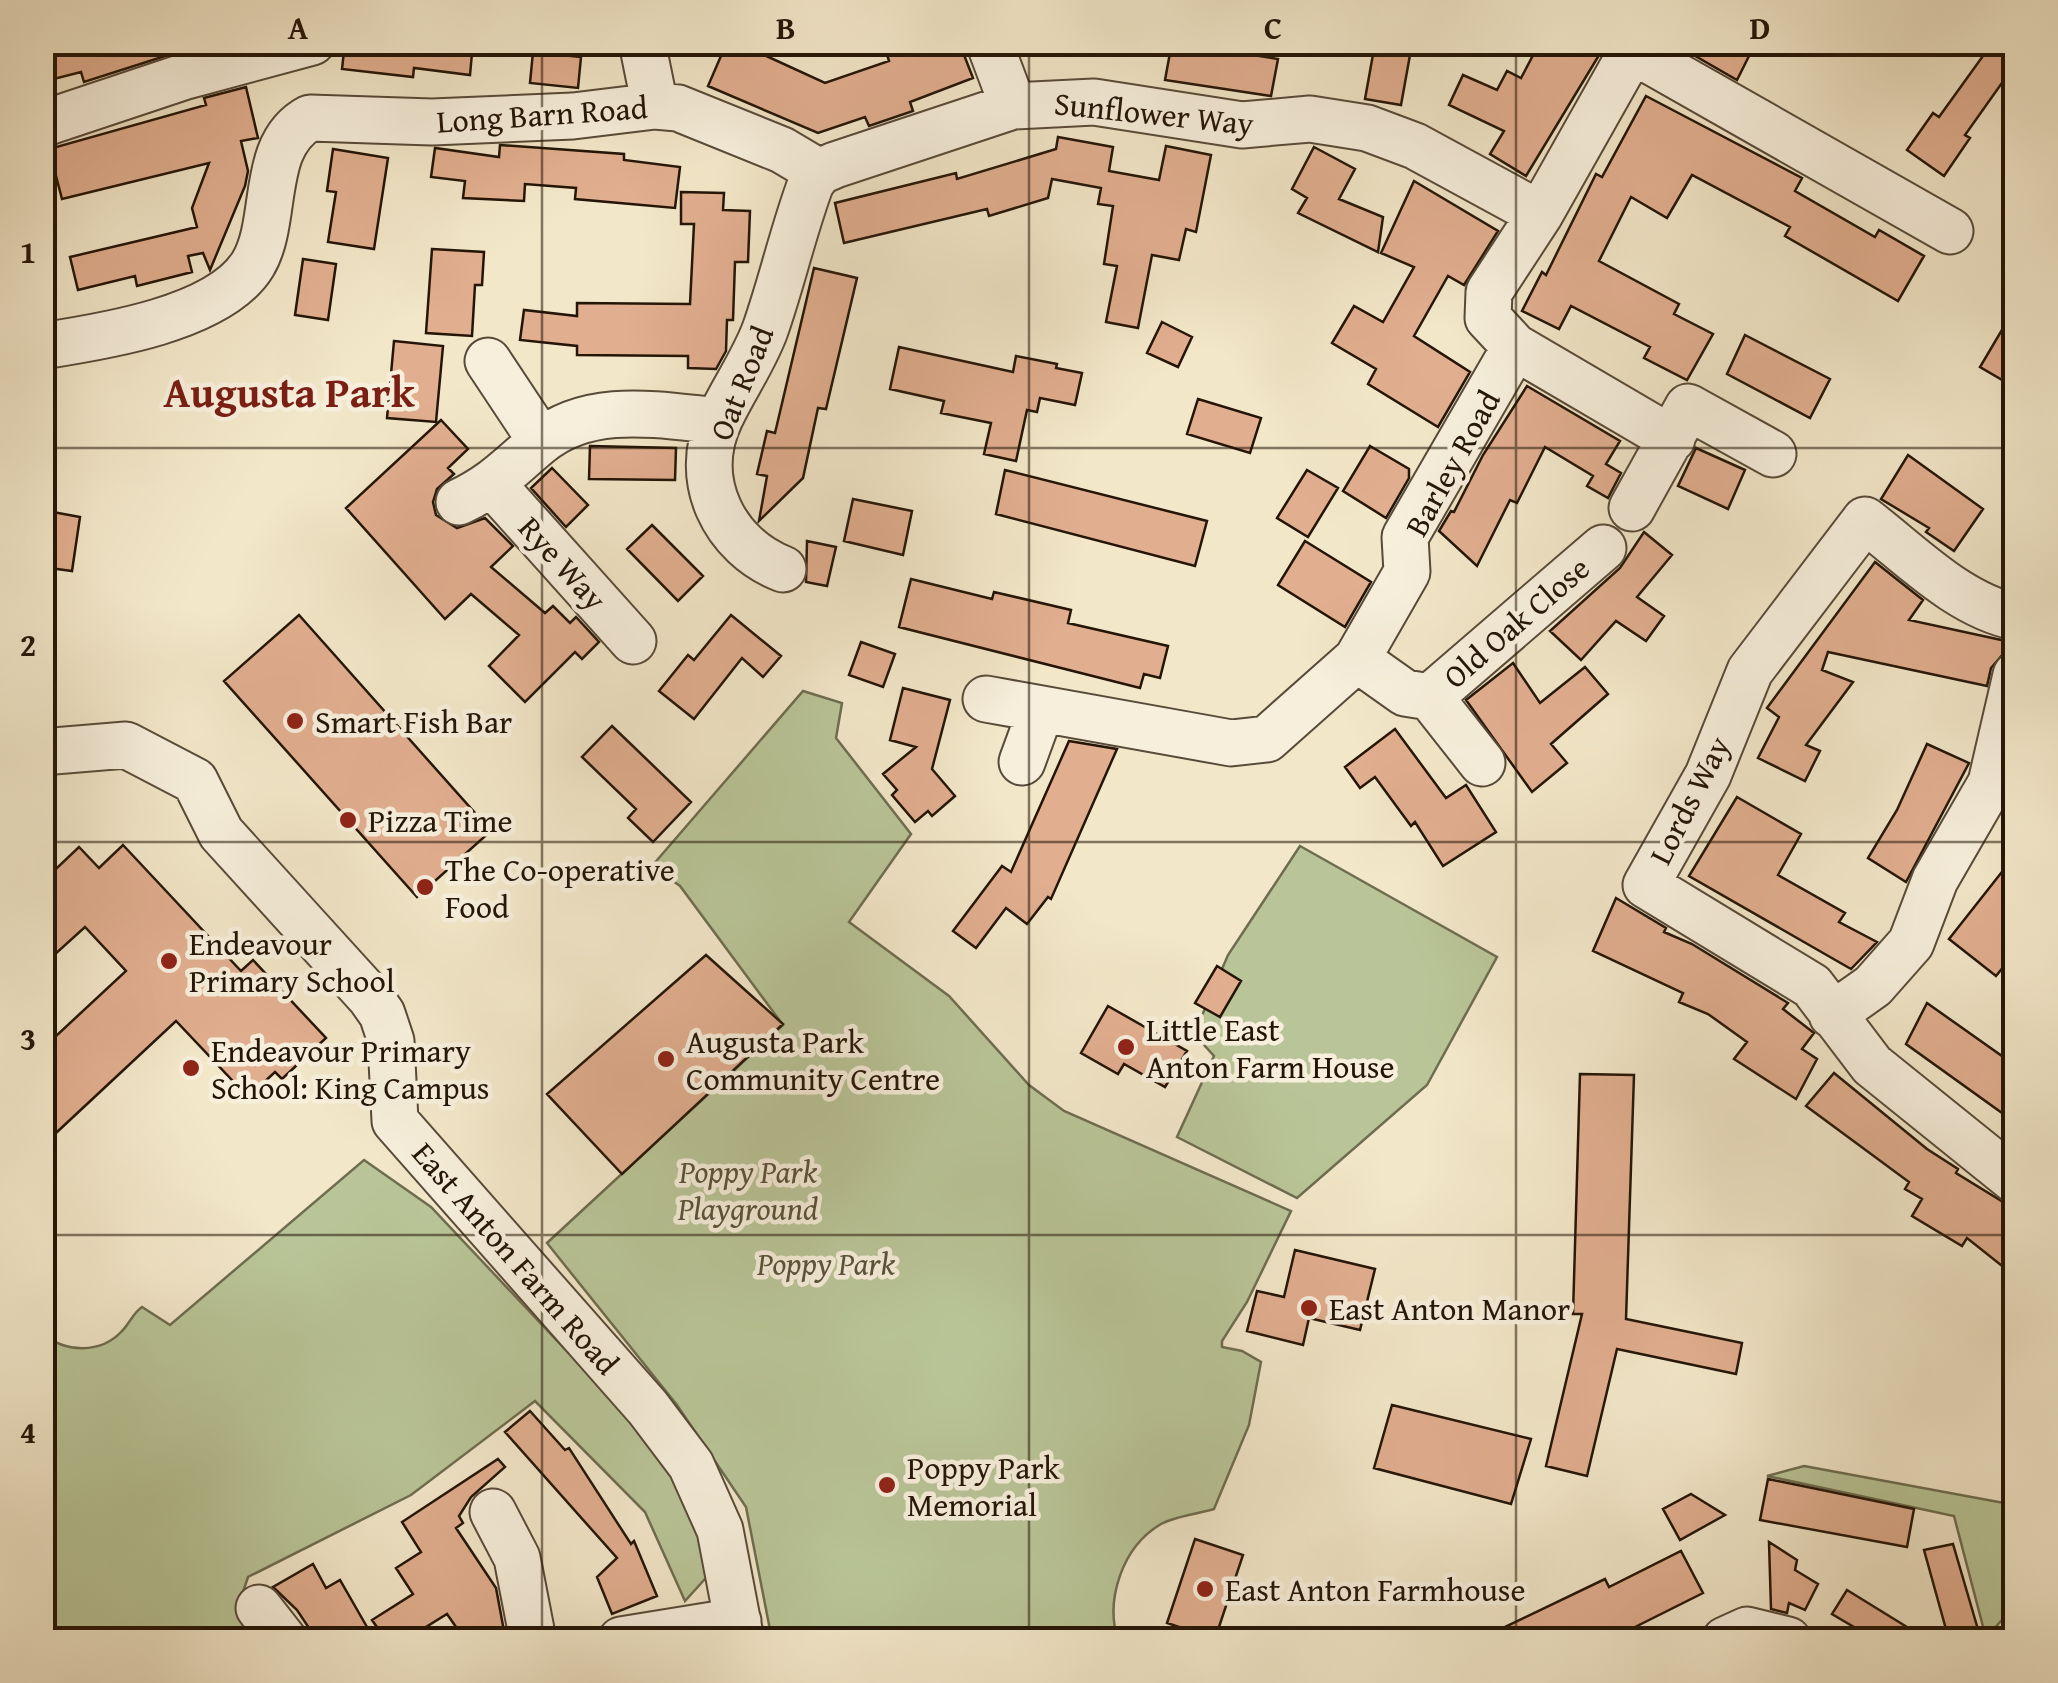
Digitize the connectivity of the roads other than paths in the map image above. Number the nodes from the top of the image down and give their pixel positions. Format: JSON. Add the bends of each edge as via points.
{"nodes":[{"id":1,"x":314,"y":42,"type":"edge"},
{"id":2,"x":642,"y":42,"type":"edge"},
{"id":3,"x":989,"y":42,"type":"edge"},
{"id":4,"x":1635,"y":47,"type":"edge"},
{"id":5,"x":654,"y":106,"type":"junction"},
{"id":6,"x":1012,"y":106,"type":"junction"},
{"id":7,"x":310,"y":118,"type":"junction"},
{"id":8,"x":42,"y":124,"type":"edge"},
{"id":9,"x":819,"y":172,"type":"junction"},
{"id":10,"x":1540,"y":214,"type":"junction"},
{"id":11,"x":1950,"y":231,"type":"dead end"},
{"id":12,"x":42,"y":346,"type":"edge"},
{"id":13,"x":1515,"y":347,"type":"junction"},
{"id":14,"x":488,"y":361,"type":"dead end"},
{"id":15,"x":718,"y":421,"type":"junction"},
{"id":16,"x":1672,"y":439,"type":"junction"},
{"id":17,"x":541,"y":441,"type":"junction"},
{"id":18,"x":1773,"y":454,"type":"dead end"},
{"id":19,"x":1632,"y":508,"type":"dead end"},
{"id":20,"x":1603,"y":548,"type":"dead end"},
{"id":21,"x":783,"y":568,"type":"dead end"},
{"id":22,"x":2016,"y":617,"type":"edge"},
{"id":23,"x":633,"y":640,"type":"dead end"},
{"id":24,"x":1358,"y":659,"type":"junction"},
{"id":25,"x":2016,"y":674,"type":"edge"},
{"id":26,"x":1430,"y":696,"type":"junction"},
{"id":27,"x":986,"y":699,"type":"dead end"},
{"id":28,"x":1041,"y":710,"type":"junction"},
{"id":29,"x":42,"y":752,"type":"edge"},
{"id":30,"x":1022,"y":762,"type":"dead end"},
{"id":31,"x":1482,"y":762,"type":"dead end"},
{"id":32,"x":1832,"y":1015,"type":"junction"},
{"id":33,"x":2016,"y":1181,"type":"edge"},
{"id":34,"x":493,"y":1512,"type":"dead end"},
{"id":35,"x":739,"y":1631,"type":"edge"},
{"id":36,"x":532,"y":1640,"type":"edge"},
{"id":37,"x":621,"y":1640,"type":"edge"},
{"id":38,"x":1724,"y":1640,"type":"edge"},
{"id":39,"x":1788,"y":1640,"type":"edge"}],
"edges":[{"from":1,"to":7,"type":"street"},
{"from":1,"to":8,"type":"street"},
{"from":2,"to":5,"type":"street"},
{"from":3,"to":6,"type":"street"},
{"from":4,"to":10,"type":"street"},
{"from":4,"to":11,"type":"street"},
{"from":5,"to":7,"type":"street","name":"Long Barn Road","via":[[481,121]]},
{"from":5,"to":9,"type":"street","name":"Long Barn Road","via":[[698,113]]},
{"from":6,"to":9,"type":"street","name":"Sunflower Way"},
{"from":6,"to":10,"type":"street","name":"Sunflower Way","via":[[1080,101],[1242,126],[1343,122],[1415,146]]},
{"from":7,"to":12,"type":"street","via":[[282,152],[260,248],[235,284],[126,331]]},
{"from":9,"to":15,"type":"street","name":"Oat Road","via":[[753,360]]},
{"from":10,"to":13,"type":"street","via":[[1489,292],[1488,318]]},
{"from":13,"to":16,"type":"street"},
{"from":13,"to":24,"type":"street","name":"Barley Road","via":[[1405,538],[1407,572]]},
{"from":14,"to":17,"type":"street"},
{"from":15,"to":17,"type":"street","name":"Rye Way","via":[[607,414],[570,423]]},
{"from":15,"to":21,"type":"street","name":"Oat Road","via":[[711,468],[726,528],[760,559]]},
{"from":16,"to":18,"type":"street","via":[[1688,407]]},
{"from":16,"to":19,"type":"street"},
{"from":17,"to":23,"type":"street","name":"Rye Way","via":[[476,494]]},
{"from":20,"to":26,"type":"street","name":"Old Oak Close"},
{"from":22,"to":32,"type":"street","name":"Lords Way","via":[[1962,594],[1866,520],[1750,671],[1708,776],[1646,884],[1812,986]]},
{"from":24,"to":26,"type":"street","name":"Old Oak Close","via":[[1404,693]]},
{"from":24,"to":28,"type":"street","name":"Barley Road","via":[[1266,739],[1231,742]]},
{"from":25,"to":32,"type":"street","via":[[1991,783],[1935,880],[1910,944],[1872,986]]},
{"from":26,"to":31,"type":"street","name":"Old Oak Close"},
{"from":27,"to":28,"type":"street","name":"Barley Road"},
{"from":28,"to":30,"type":"street"},
{"from":29,"to":35,"type":"street","name":"East Anton Farm Road","via":[[126,745],[195,781],[221,833],[370,997],[392,1042],[396,1121],[648,1408],[690,1465],[720,1530]]},
{"from":32,"to":33,"type":"street","name":"Lords Way","via":[[1872,1065]]},
{"from":34,"to":36,"type":"street","via":[[517,1558]]},
{"from":35,"to":37,"type":"street"},
{"from":38,"to":39,"type":"street","via":[[1747,1630]]}]}
